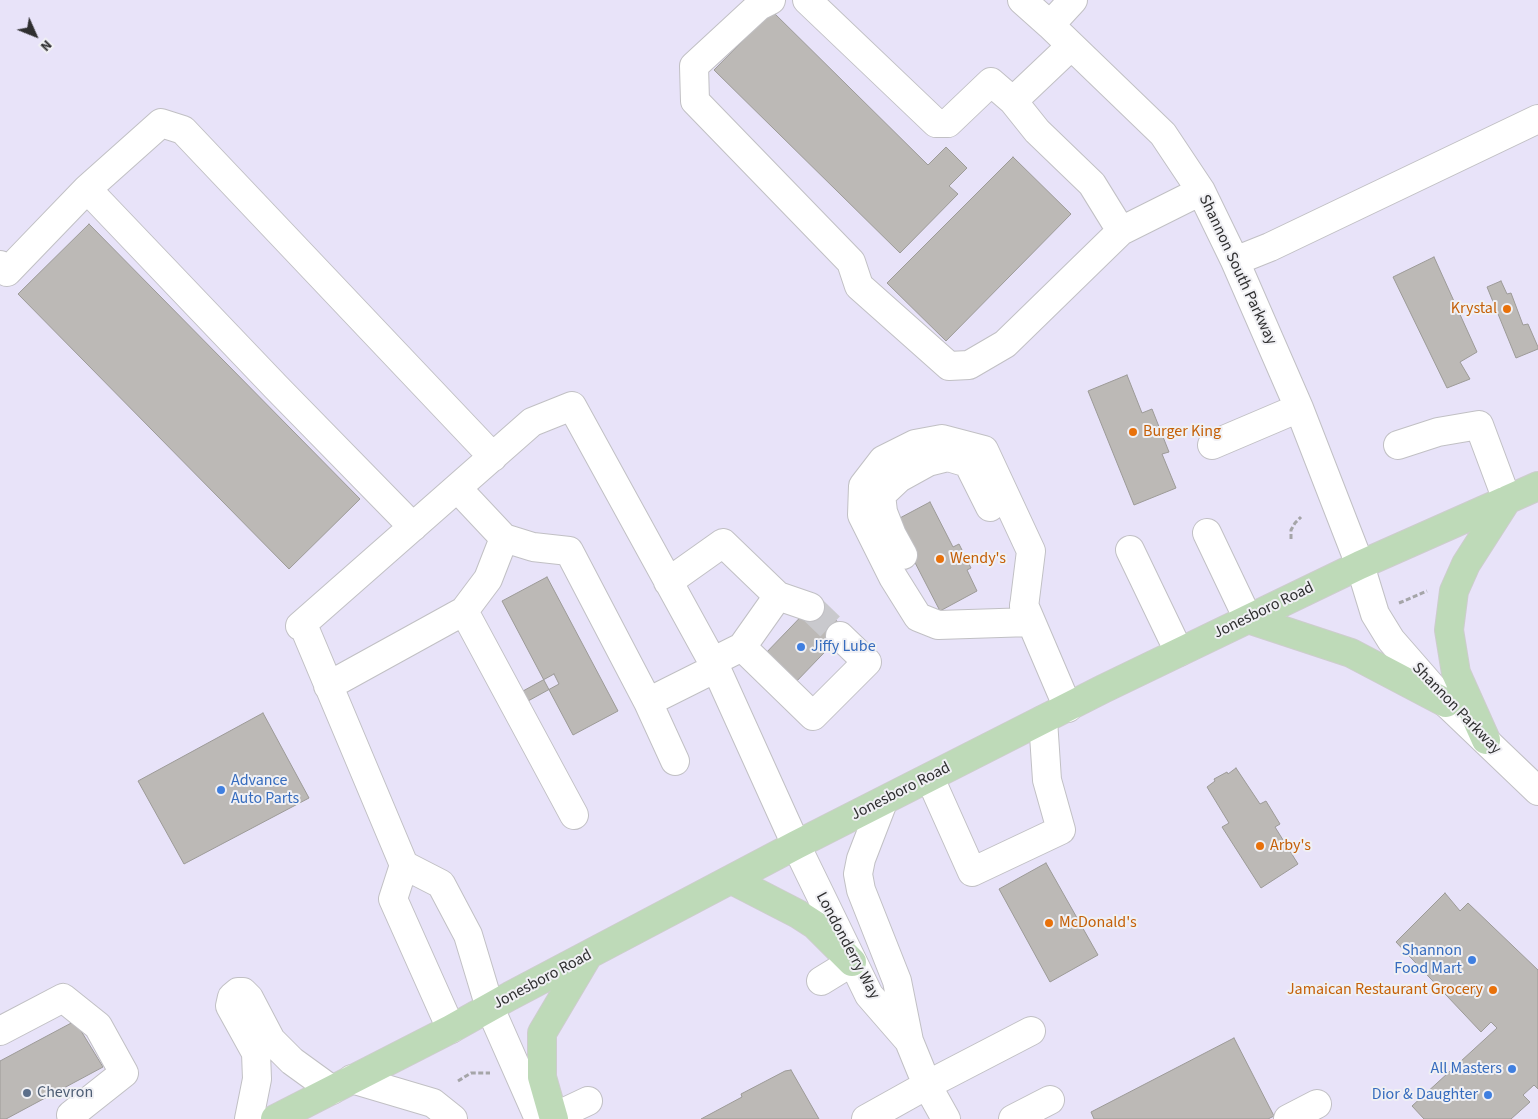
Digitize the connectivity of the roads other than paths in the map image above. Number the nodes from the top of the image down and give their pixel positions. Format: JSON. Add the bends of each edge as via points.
{"nodes":[{"id":1,"x":771,"y":0,"type":"edge"},
{"id":2,"x":807,"y":0,"type":"edge"},
{"id":3,"x":1022,"y":0,"type":"edge"},
{"id":4,"x":1072,"y":0,"type":"edge"},
{"id":5,"x":1050,"y":24,"type":"junction"},
{"id":6,"x":1071,"y":46,"type":"junction"},
{"id":7,"x":1013,"y":101,"type":"junction"},
{"id":8,"x":1538,"y":119,"type":"edge"},
{"id":9,"x":87,"y":188,"type":"junction"},
{"id":10,"x":1201,"y":191,"type":"junction"},
{"id":11,"x":1120,"y":231,"type":"junction"},
{"id":12,"x":1235,"y":261,"type":"junction"},
{"id":13,"x":0,"y":265,"type":"edge"},
{"id":14,"x":1299,"y":408,"type":"junction"},
{"id":15,"x":1212,"y":445,"type":"dead end"},
{"id":16,"x":1398,"y":445,"type":"dead end"},
{"id":17,"x":493,"y":457,"type":"junction"},
{"id":18,"x":1538,"y":486,"type":"edge"},
{"id":19,"x":457,"y":488,"type":"junction"},
{"id":20,"x":1508,"y":500,"type":"junction"},
{"id":21,"x":413,"y":527,"type":"junction"},
{"id":22,"x":1207,"y":532,"type":"dead end"},
{"id":23,"x":504,"y":538,"type":"junction"},
{"id":24,"x":1130,"y":550,"type":"dead end"},
{"id":25,"x":1360,"y":565,"type":"junction"},
{"id":26,"x":668,"y":582,"type":"junction"},
{"id":27,"x":778,"y":596,"type":"junction"},
{"id":28,"x":810,"y":607,"type":"tunnel mouth"},
{"id":29,"x":464,"y":611,"type":"junction"},
{"id":30,"x":1028,"y":615,"type":"junction"},
{"id":31,"x":1248,"y":619,"type":"junction"},
{"id":32,"x":938,"y":626,"type":"junction"},
{"id":33,"x":840,"y":636,"type":"tunnel mouth"},
{"id":34,"x":742,"y":647,"type":"junction"},
{"id":35,"x":1179,"y":652,"type":"junction"},
{"id":36,"x":714,"y":665,"type":"junction"},
{"id":37,"x":328,"y":686,"type":"junction"},
{"id":38,"x":648,"y":702,"type":"junction"},
{"id":39,"x":1446,"y":703,"type":"junction"},
{"id":40,"x":1068,"y":708,"type":"junction"},
{"id":41,"x":1043,"y":720,"type":"junction"},
{"id":42,"x":1486,"y":740,"type":"junction"},
{"id":43,"x":675,"y":761,"type":"dead end"},
{"id":44,"x":930,"y":778,"type":"junction"},
{"id":45,"x":1538,"y":791,"type":"edge"},
{"id":46,"x":882,"y":802,"type":"junction"},
{"id":47,"x":574,"y":815,"type":"dead end"},
{"id":48,"x":796,"y":845,"type":"junction"},
{"id":49,"x":404,"y":865,"type":"junction"},
{"id":50,"x":732,"y":880,"type":"junction"},
{"id":51,"x":587,"y":957,"type":"junction"},
{"id":52,"x":852,"y":962,"type":"junction"},
{"id":53,"x":821,"y":981,"type":"dead end"},
{"id":54,"x":490,"y":1008,"type":"junction"},
{"id":55,"x":450,"y":1030,"type":"junction"},
{"id":56,"x":0,"y":1031,"type":"edge"},
{"id":57,"x":1031,"y":1031,"type":"dead end"},
{"id":58,"x":909,"y":1041,"type":"junction"},
{"id":59,"x":342,"y":1085,"type":"junction"},
{"id":60,"x":927,"y":1085,"type":"junction"},
{"id":61,"x":1050,"y":1100,"type":"dead end"},
{"id":62,"x":588,"y":1101,"type":"dead end"},
{"id":63,"x":1317,"y":1104,"type":"dead end"},
{"id":64,"x":73,"y":1119,"type":"edge"},
{"id":65,"x":249,"y":1119,"type":"edge"},
{"id":66,"x":275,"y":1119,"type":"edge"},
{"id":67,"x":453,"y":1119,"type":"edge"},
{"id":68,"x":549,"y":1119,"type":"edge"},
{"id":69,"x":866,"y":1119,"type":"edge"},
{"id":70,"x":946,"y":1119,"type":"edge"},
{"id":71,"x":1013,"y":1119,"type":"edge"},
{"id":72,"x":1288,"y":1119,"type":"edge"}],
"edges":[{"from":1,"to":11,"type":"street","via":[[759,6],[694,66],[695,101],[852,262],[859,286],[949,366],[969,365],[1005,344]]},
{"from":2,"to":7,"type":"street","via":[[936,123],[948,123],[991,82]]},
{"from":3,"to":5,"type":"street","name":"Shannon South Parkway"},
{"from":4,"to":5,"type":"street"},
{"from":5,"to":6,"type":"street","name":"Shannon South Parkway"},
{"from":6,"to":7,"type":"street"},
{"from":6,"to":10,"type":"street","name":"Shannon South Parkway","via":[[1163,134]]},
{"from":7,"to":11,"type":"street","via":[[1037,131],[1092,184]]},
{"from":8,"to":12,"type":"street"},
{"from":9,"to":13,"type":"street","via":[[7,272]]},
{"from":9,"to":17,"type":"street","via":[[161,124],[183,130]]},
{"from":9,"to":21,"type":"street"},
{"from":10,"to":11,"type":"street"},
{"from":10,"to":12,"type":"street","name":"Shannon South Parkway"},
{"from":12,"to":14,"type":"street","name":"Shannon South Parkway"},
{"from":14,"to":15,"type":"street"},
{"from":14,"to":25,"type":"street","name":"Shannon South Parkway"},
{"from":16,"to":20,"type":"street","via":[[1438,432],[1479,425]]},
{"from":17,"to":19,"type":"street"},
{"from":17,"to":26,"type":"street","name":"Londonderry Way","via":[[532,422],[572,406]]},
{"from":18,"to":20,"type":"main road","name":"Jonesboro Road"},
{"from":19,"to":21,"type":"street"},
{"from":19,"to":23,"type":"street"},
{"from":20,"to":25,"type":"main road","name":"Jonesboro Road"},
{"from":20,"to":42,"type":"main road","via":[[1466,564],[1454,591],[1449,630],[1456,673]]},
{"from":21,"to":37,"type":"street","via":[[303,630]]},
{"from":22,"to":31,"type":"street"},
{"from":23,"to":29,"type":"street","via":[[488,579]]},
{"from":23,"to":38,"type":"street","via":[[533,547],[569,551]]},
{"from":24,"to":35,"type":"street"},
{"from":25,"to":31,"type":"main road","name":"Jonesboro Road"},
{"from":25,"to":39,"type":"street","name":"Shannon Parkway","via":[[1375,614],[1391,640]]},
{"from":26,"to":27,"type":"street","via":[[723,543]]},
{"from":26,"to":36,"type":"street","name":"Londonderry Way"},
{"from":27,"to":28,"type":"street"},
{"from":27,"to":34,"type":"street"},
{"from":29,"to":37,"type":"street"},
{"from":29,"to":47,"type":"street"},
{"from":30,"to":32,"type":"street"},
{"from":30,"to":32,"type":"street","via":[[1022,570],[968,463],[948,457],[928,462],[899,478],[881,495],[883,512],[892,535]]},
{"from":30,"to":32,"type":"street","via":[[1031,551],[984,450],[942,439],[915,444],[883,460],[863,486],[862,515],[893,577],[918,616]]},
{"from":30,"to":40,"type":"street"},
{"from":31,"to":35,"type":"main road","name":"Jonesboro Road"},
{"from":31,"to":39,"type":"main road","via":[[1351,653]]},
{"from":33,"to":34,"type":"street","via":[[867,662],[813,716]]},
{"from":34,"to":36,"type":"street"},
{"from":35,"to":40,"type":"main road","name":"Jonesboro Road"},
{"from":36,"to":38,"type":"street"},
{"from":36,"to":48,"type":"street","name":"Londonderry Way"},
{"from":37,"to":49,"type":"street"},
{"from":38,"to":43,"type":"street"},
{"from":39,"to":42,"type":"street","name":"Shannon Parkway"},
{"from":40,"to":41,"type":"main road","name":"Jonesboro Road"},
{"from":41,"to":44,"type":"main road","name":"Jonesboro Road"},
{"from":41,"to":44,"type":"street","via":[[1047,780],[1061,830],[972,872]]},
{"from":42,"to":45,"type":"street","name":"Shannon Parkway"},
{"from":44,"to":46,"type":"main road","name":"Jonesboro Road"},
{"from":46,"to":48,"type":"main road","name":"Jonesboro Road"},
{"from":46,"to":58,"type":"street","name":"Londonderry Way","via":[[858,874],[861,890],[897,980]]},
{"from":48,"to":50,"type":"main road","name":"Jonesboro Road"},
{"from":48,"to":52,"type":"street","name":"Londonderry Way"},
{"from":49,"to":54,"type":"street","via":[[441,884],[468,935]]},
{"from":49,"to":55,"type":"street","via":[[393,899]]},
{"from":50,"to":51,"type":"main road","name":"Jonesboro Road"},
{"from":50,"to":52,"type":"main road","via":[[815,925]]},
{"from":51,"to":54,"type":"main road","name":"Jonesboro Road"},
{"from":51,"to":68,"type":"main road","via":[[542,1033],[542,1077]]},
{"from":52,"to":53,"type":"street"},
{"from":52,"to":58,"type":"street","name":"Londonderry Way","via":[[869,995]]},
{"from":54,"to":55,"type":"main road","name":"Jonesboro Road"},
{"from":54,"to":68,"type":"street"},
{"from":55,"to":59,"type":"main road","name":"Jonesboro Road"},
{"from":56,"to":64,"type":"street","via":[[64,998],[98,1026],[124,1073],[71,1115]]},
{"from":57,"to":60,"type":"street"},
{"from":58,"to":60,"type":"street","name":"Londonderry Way"},
{"from":59,"to":65,"type":"street","via":[[292,1061],[271,1040],[249,998],[238,992],[232,997],[230,1006],[256,1053],[257,1079]]},
{"from":59,"to":66,"type":"main road","name":"Jonesboro Road"},
{"from":59,"to":67,"type":"street","via":[[433,1103]]},
{"from":60,"to":69,"type":"street"},
{"from":60,"to":70,"type":"street","name":"Londonderry Way"},
{"from":61,"to":71,"type":"street"},
{"from":62,"to":68,"type":"street"},
{"from":63,"to":72,"type":"street"}]}
